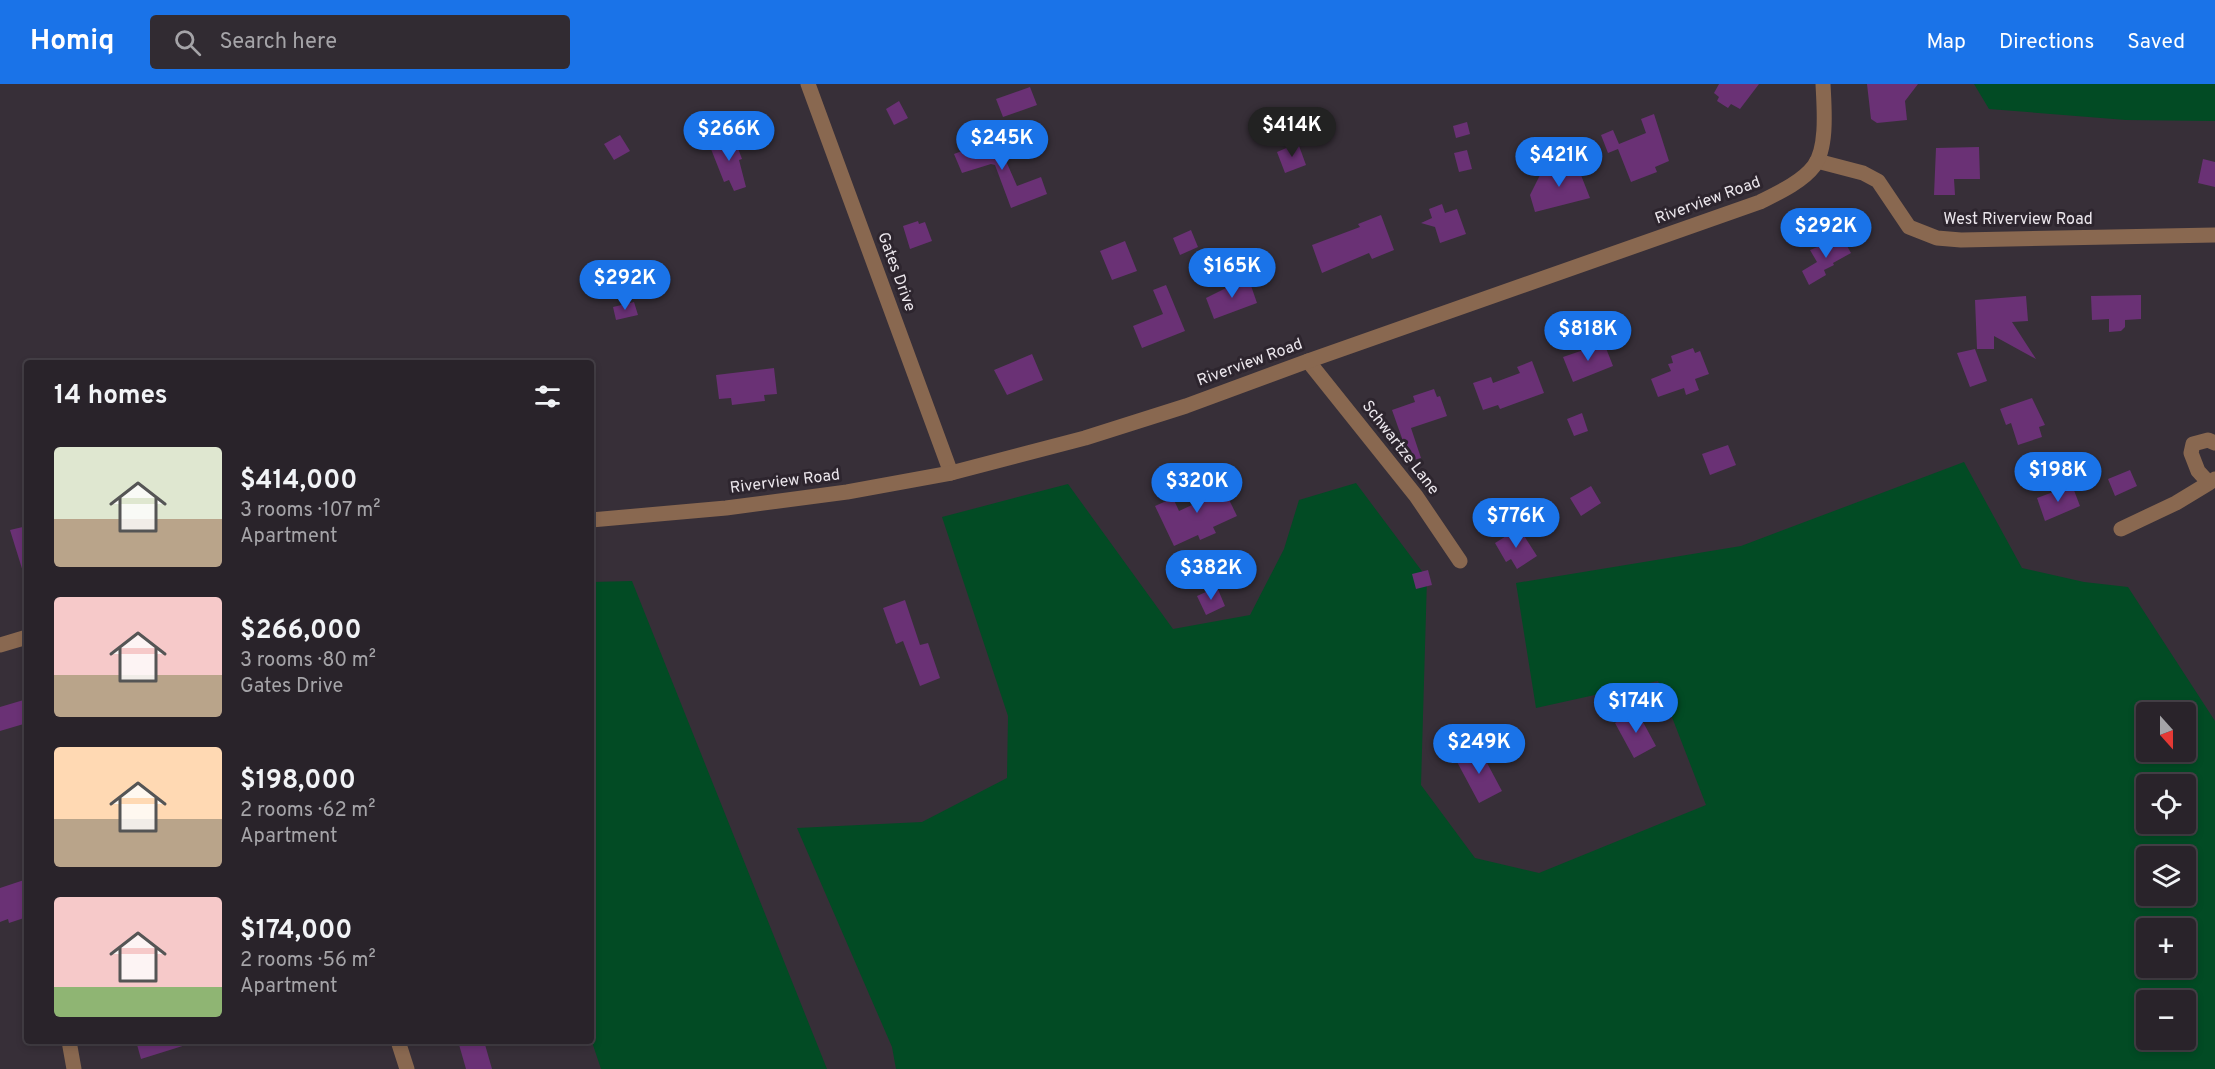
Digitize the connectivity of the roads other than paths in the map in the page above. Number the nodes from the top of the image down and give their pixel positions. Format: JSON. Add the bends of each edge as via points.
{"nodes":[{"id":1,"x":808,"y":84,"type":"edge"},
{"id":2,"x":1823,"y":84,"type":"edge"},
{"id":3,"x":1817,"y":161,"type":"junction"},
{"id":4,"x":2215,"y":235,"type":"edge"},
{"id":5,"x":1308,"y":361,"type":"junction"},
{"id":6,"x":2215,"y":443,"type":"edge"},
{"id":7,"x":951,"y":472,"type":"junction"},
{"id":8,"x":2212,"y":481,"type":"edge"},
{"id":9,"x":594,"y":520,"type":"edge"},
{"id":10,"x":2121,"y":529,"type":"dead end"},
{"id":11,"x":1460,"y":561,"type":"dead end"},
{"id":12,"x":24,"y":638,"type":"edge"},
{"id":13,"x":0,"y":645,"type":"edge"},
{"id":14,"x":70,"y":1044,"type":"edge"},
{"id":15,"x":399,"y":1044,"type":"edge"},
{"id":16,"x":74,"y":1069,"type":"edge"},
{"id":17,"x":407,"y":1069,"type":"edge"}],
"edges":[{"from":1,"to":7,"type":"street","name":"Gates Drive"},
{"from":2,"to":3,"type":"street","via":[[1824,126]]},
{"from":3,"to":4,"type":"street","name":"West Riverview Road","via":[[1871,176],[1885,188],[1908,227],[1936,238]]},
{"from":3,"to":5,"type":"street","name":"Riverview Road","via":[[1787,188],[1760,202]]},
{"from":5,"to":7,"type":"street","name":"Riverview Road","via":[[1136,423]]},
{"from":5,"to":11,"type":"street","name":"Schwartze Lane","via":[[1416,496]]},
{"from":6,"to":8,"type":"street","via":[[2200,440],[2193,444],[2191,453],[2198,471]]},
{"from":7,"to":9,"type":"street","name":"Riverview Road","via":[[820,496]]},
{"from":8,"to":10,"type":"street"},
{"from":12,"to":13,"type":"street"},
{"from":14,"to":16,"type":"street"},
{"from":15,"to":17,"type":"street"}]}
